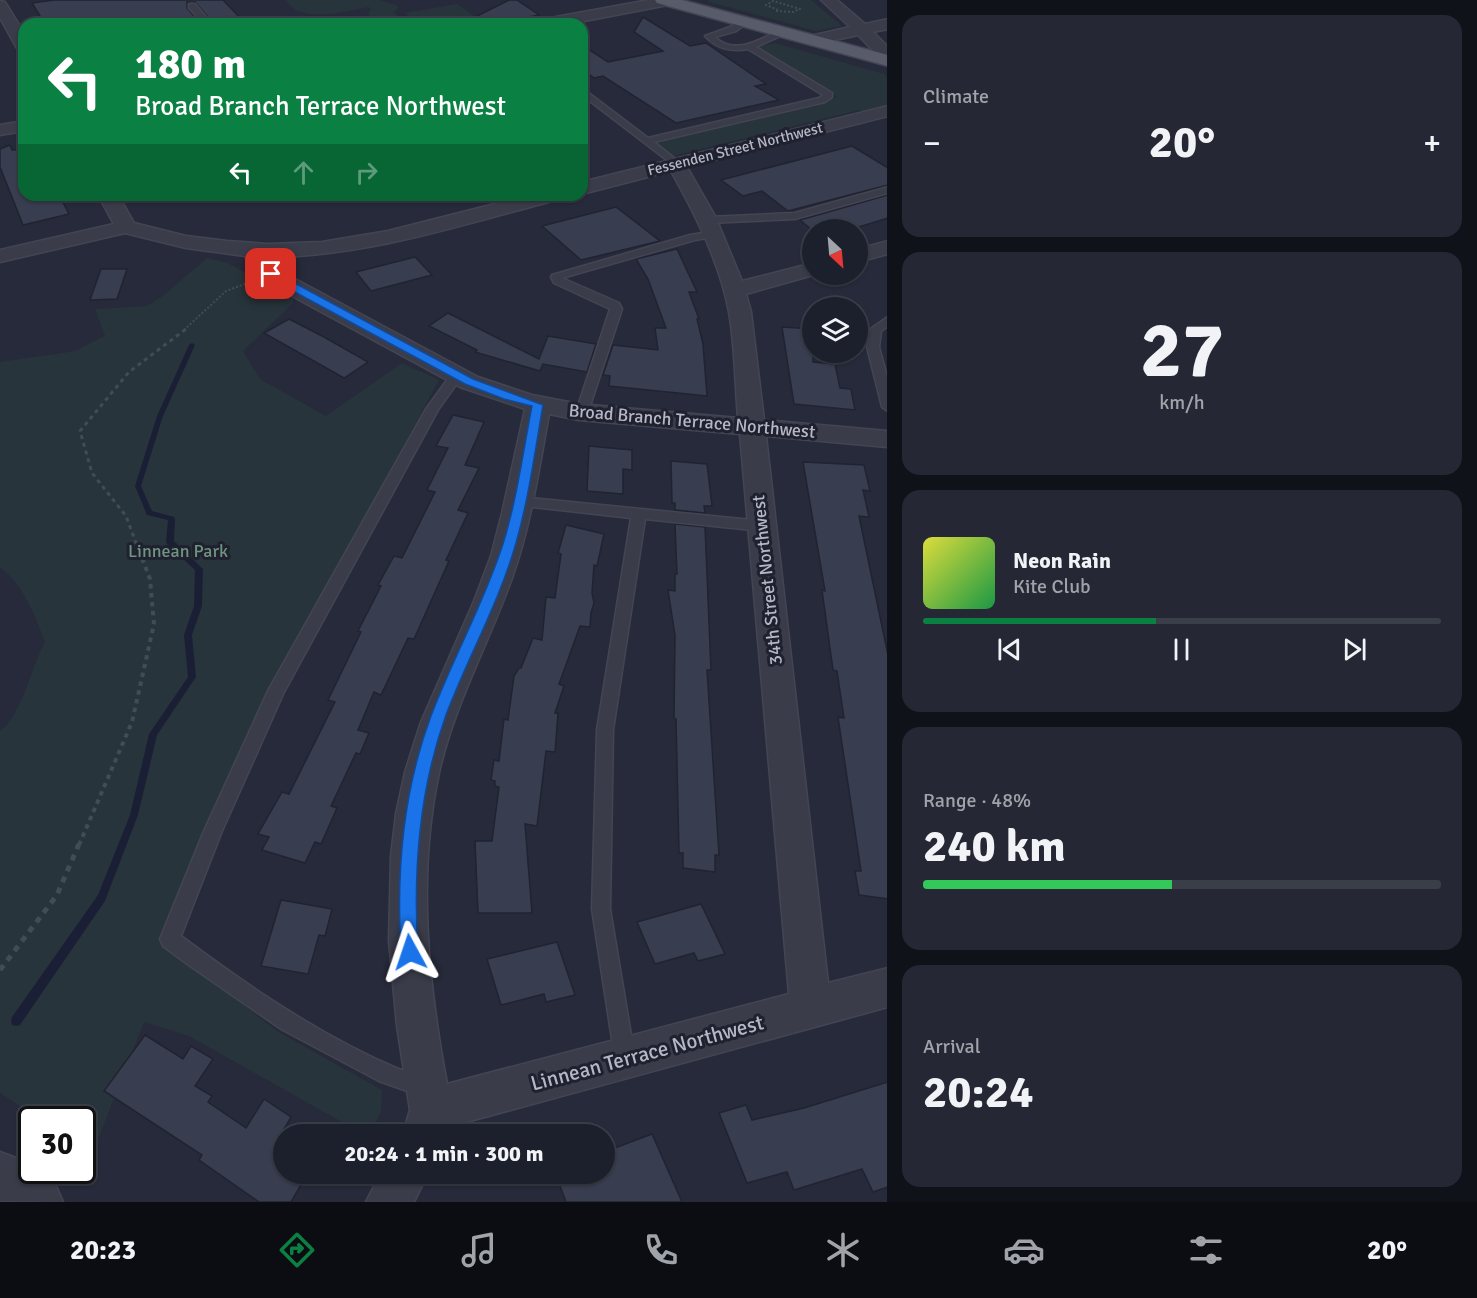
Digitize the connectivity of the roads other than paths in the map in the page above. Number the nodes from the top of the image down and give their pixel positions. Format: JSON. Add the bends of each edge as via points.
{"nodes":[{"id":1,"x":667,"y":0,"type":"edge"},
{"id":2,"x":828,"y":0,"type":"edge"},
{"id":3,"x":0,"y":5,"type":"edge"},
{"id":4,"x":192,"y":6,"type":"dead end"},
{"id":5,"x":203,"y":18,"type":"edge"},
{"id":6,"x":576,"y":18,"type":"edge"},
{"id":7,"x":744,"y":22,"type":"junction"},
{"id":8,"x":887,"y":24,"type":"edge"},
{"id":9,"x":862,"y":30,"type":"junction"},
{"id":10,"x":782,"y":32,"type":"junction"},
{"id":11,"x":18,"y":36,"type":"edge"},
{"id":12,"x":812,"y":40,"type":"junction"},
{"id":13,"x":749,"y":46,"type":"junction"},
{"id":14,"x":887,"y":58,"type":"edge"},
{"id":15,"x":887,"y":59,"type":"edge"},
{"id":16,"x":588,"y":96,"type":"edge"},
{"id":17,"x":887,"y":111,"type":"edge"},
{"id":18,"x":18,"y":127,"type":"edge"},
{"id":19,"x":0,"y":130,"type":"edge"},
{"id":20,"x":648,"y":141,"type":"junction"},
{"id":21,"x":676,"y":164,"type":"junction"},
{"id":22,"x":588,"y":186,"type":"edge"},
{"id":23,"x":887,"y":190,"type":"edge"},
{"id":24,"x":111,"y":201,"type":"edge"},
{"id":25,"x":528,"y":201,"type":"edge"},
{"id":26,"x":126,"y":227,"type":"junction"},
{"id":27,"x":711,"y":227,"type":"junction"},
{"id":28,"x":887,"y":247,"type":"edge"},
{"id":29,"x":252,"y":250,"type":"junction"},
{"id":30,"x":868,"y":253,"type":"edge"},
{"id":31,"x":0,"y":256,"type":"edge"},
{"id":32,"x":802,"y":272,"type":"edge"},
{"id":33,"x":734,"y":289,"type":"junction"},
{"id":34,"x":887,"y":321,"type":"edge"},
{"id":35,"x":457,"y":375,"type":"junction"},
{"id":36,"x":887,"y":403,"type":"edge"},
{"id":37,"x":538,"y":405,"type":"junction"},
{"id":38,"x":582,"y":412,"type":"junction"},
{"id":39,"x":752,"y":428,"type":"junction"},
{"id":40,"x":887,"y":439,"type":"edge"},
{"id":41,"x":520,"y":502,"type":"junction"},
{"id":42,"x":639,"y":514,"type":"junction"},
{"id":43,"x":762,"y":526,"type":"junction"},
{"id":44,"x":887,"y":987,"type":"edge"},
{"id":45,"x":811,"y":1009,"type":"junction"},
{"id":46,"x":624,"y":1059,"type":"junction"},
{"id":47,"x":427,"y":1110,"type":"edge"},
{"id":48,"x":0,"y":1174,"type":"edge"},
{"id":49,"x":400,"y":1184,"type":"edge"},
{"id":50,"x":40,"y":1202,"type":"edge"},
{"id":51,"x":389,"y":1202,"type":"edge"}],
"edges":[{"from":1,"to":6,"type":"street"},
{"from":1,"to":7,"type":"main road"},
{"from":2,"to":9,"type":"street"},
{"from":3,"to":11,"type":"street"},
{"from":4,"to":5,"type":"lane"},
{"from":7,"to":10,"type":"main road"},
{"from":7,"to":13,"type":"lane","via":[[709,36],[733,50]]},
{"from":8,"to":9,"type":"street"},
{"from":9,"to":12,"type":"street"},
{"from":9,"to":14,"type":"street"},
{"from":10,"to":12,"type":"main road"},
{"from":10,"to":13,"type":"lane"},
{"from":12,"to":15,"type":"main road"},
{"from":13,"to":20,"type":"lane","via":[[829,95],[822,100]]},
{"from":16,"to":20,"type":"lane"},
{"from":17,"to":21,"type":"street","name":"Fessenden Street Northwest"},
{"from":18,"to":19,"type":"street"},
{"from":20,"to":21,"type":"lane"},
{"from":21,"to":22,"type":"street","name":"Fessenden Street Northwest"},
{"from":21,"to":27,"type":"street","name":"34th Street Northwest"},
{"from":23,"to":27,"type":"lane","via":[[795,216]]},
{"from":24,"to":26,"type":"street"},
{"from":25,"to":29,"type":"street","via":[[361,242],[311,249]]},
{"from":26,"to":29,"type":"street","via":[[174,239]]},
{"from":26,"to":31,"type":"street"},
{"from":27,"to":33,"type":"street","name":"34th Street Northwest"},
{"from":27,"to":38,"type":"lane","via":[[683,240],[556,278],[615,305],[616,309]]},
{"from":28,"to":30,"type":"street"},
{"from":29,"to":35,"type":"street","name":"Broad Branch Terrace Northwest","via":[[271,274]]},
{"from":32,"to":33,"type":"street"},
{"from":33,"to":39,"type":"street","name":"34th Street Northwest","via":[[742,326]]},
{"from":34,"to":36,"type":"lane","via":[[875,330],[873,347]]},
{"from":35,"to":37,"type":"street","name":"Broad Branch Terrace Northwest","via":[[491,391]]},
{"from":35,"to":47,"type":"lane","via":[[427,418],[276,691],[170,939],[224,981],[337,1050],[405,1083]]},
{"from":37,"to":38,"type":"street","name":"Broad Branch Terrace Northwest"},
{"from":37,"to":41,"type":"street"},
{"from":38,"to":39,"type":"street","name":"Broad Branch Terrace Northwest"},
{"from":39,"to":40,"type":"street","name":"Broad Branch Terrace Northwest"},
{"from":39,"to":43,"type":"street","name":"34th Street Northwest"},
{"from":41,"to":42,"type":"lane"},
{"from":41,"to":47,"type":"street","via":[[494,588],[439,716],[414,815],[407,932]]},
{"from":42,"to":43,"type":"lane"},
{"from":42,"to":46,"type":"lane","via":[[605,730],[600,909]]},
{"from":43,"to":45,"type":"street","name":"34th Street Northwest"},
{"from":44,"to":45,"type":"street","name":"Linnean Terrace Northwest"},
{"from":45,"to":46,"type":"street","name":"Linnean Terrace Northwest"},
{"from":46,"to":47,"type":"street","name":"Linnean Terrace Northwest"},
{"from":48,"to":50,"type":"street"},
{"from":49,"to":51,"type":"street"}]}
